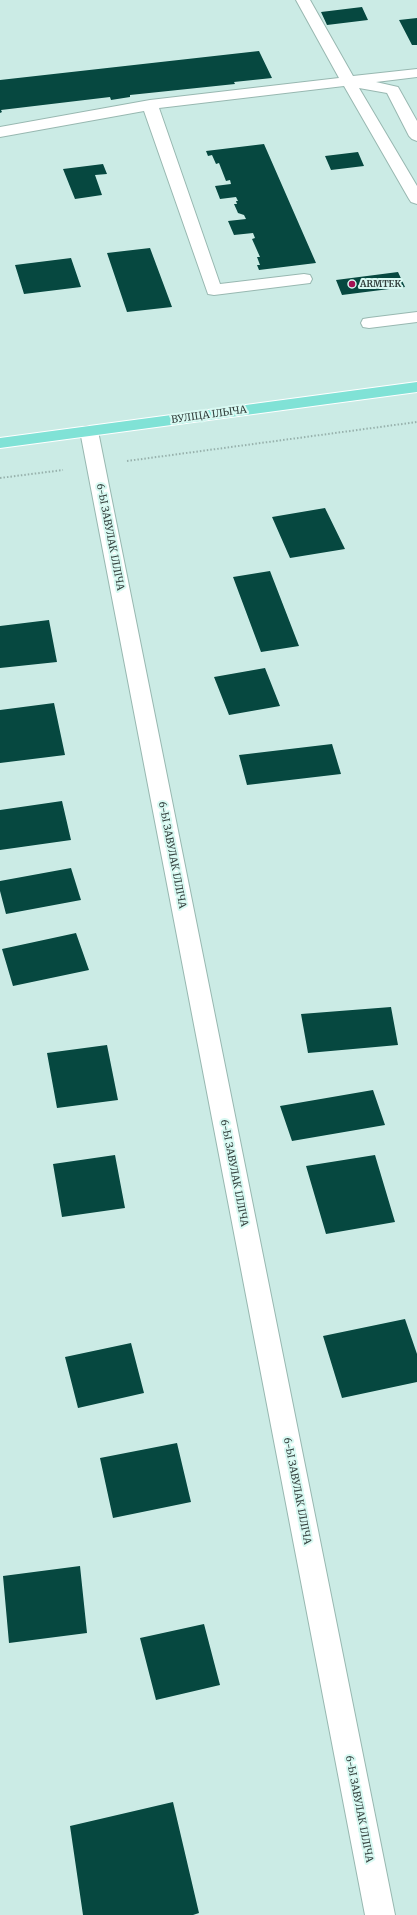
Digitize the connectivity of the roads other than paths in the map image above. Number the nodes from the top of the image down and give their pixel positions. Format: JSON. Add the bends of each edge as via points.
{"nodes":[{"id":1,"x":303,"y":0,"type":"edge"},
{"id":2,"x":417,"y":73,"type":"edge"},
{"id":3,"x":348,"y":81,"type":"junction"},
{"id":4,"x":150,"y":105,"type":"junction"},
{"id":5,"x":0,"y":132,"type":"edge"},
{"id":6,"x":417,"y":136,"type":"edge"},
{"id":7,"x":417,"y":199,"type":"edge"},
{"id":8,"x":304,"y":279,"type":"dead end"},
{"id":9,"x":417,"y":317,"type":"edge"},
{"id":10,"x":369,"y":323,"type":"dead end"},
{"id":11,"x":417,"y":387,"type":"edge"},
{"id":12,"x":89,"y":431,"type":"junction"},
{"id":13,"x":0,"y":443,"type":"edge"},
{"id":14,"x":380,"y":1915,"type":"edge"}],
"edges":[{"from":1,"to":3,"type":"street"},
{"from":2,"to":3,"type":"street"},
{"from":3,"to":4,"type":"street"},
{"from":3,"to":6,"type":"street","via":[[393,90]]},
{"from":3,"to":7,"type":"street"},
{"from":4,"to":5,"type":"street"},
{"from":4,"to":8,"type":"street","via":[[214,290]]},
{"from":9,"to":10,"type":"street"},
{"from":11,"to":12,"type":"main road","name":"ВУЛІЦА ІЛЬІЧА"},
{"from":12,"to":13,"type":"main road","name":"ВУЛІЦА ІЛЬІЧА"},
{"from":12,"to":14,"type":"street","name":"6-Ы ЗАВУЛАК ІЛЛІЧА"}]}
